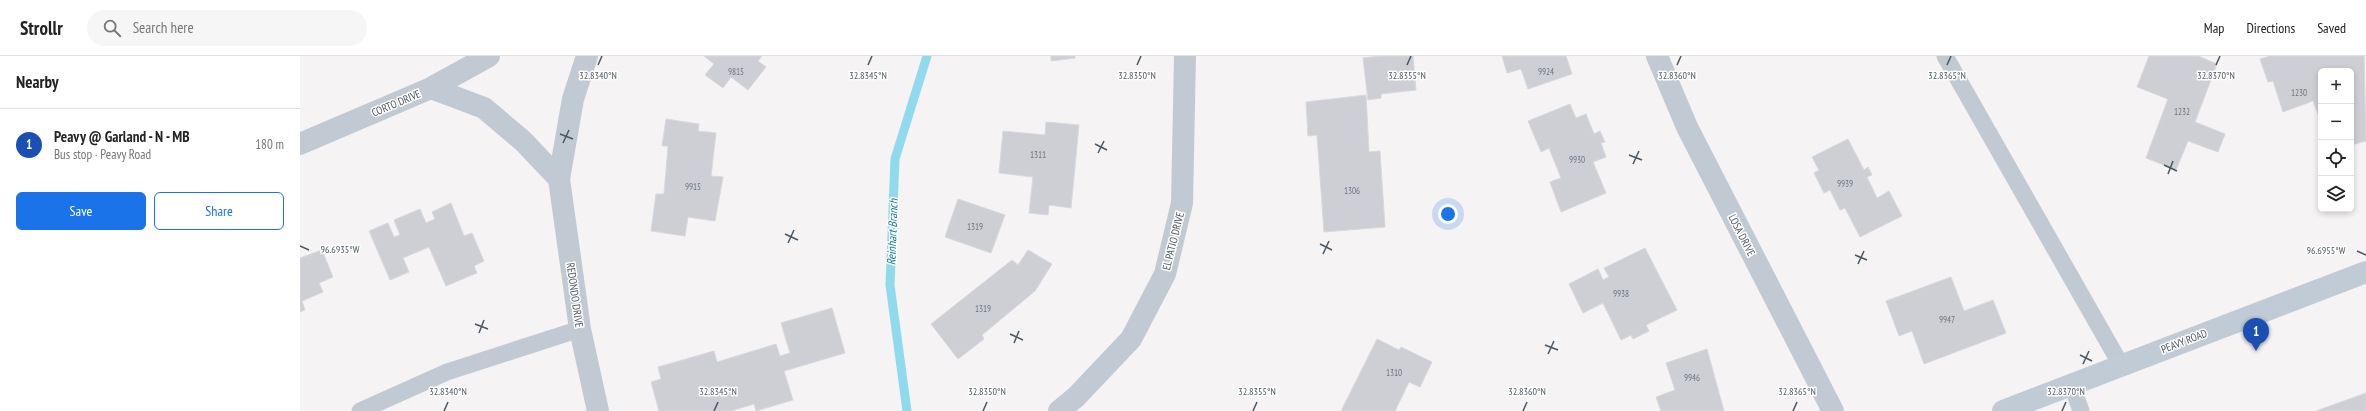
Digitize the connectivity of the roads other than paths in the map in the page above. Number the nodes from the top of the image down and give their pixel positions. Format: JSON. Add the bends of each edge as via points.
{"nodes":[{"id":1,"x":489,"y":56,"type":"edge"},
{"id":2,"x":587,"y":56,"type":"edge"},
{"id":3,"x":1185,"y":56,"type":"edge"},
{"id":4,"x":1657,"y":56,"type":"edge"},
{"id":5,"x":1945,"y":56,"type":"edge"},
{"id":6,"x":431,"y":88,"type":"junction"},
{"id":7,"x":300,"y":144,"type":"edge"},
{"id":8,"x":559,"y":179,"type":"junction"},
{"id":9,"x":2366,"y":272,"type":"edge"},
{"id":10,"x":580,"y":329,"type":"junction"},
{"id":11,"x":2121,"y":365,"type":"junction"},
{"id":12,"x":2072,"y":386,"type":"junction"},
{"id":13,"x":360,"y":411,"type":"edge"},
{"id":14,"x":598,"y":411,"type":"edge"},
{"id":15,"x":1059,"y":411,"type":"edge"},
{"id":16,"x":1833,"y":411,"type":"edge"},
{"id":17,"x":2003,"y":411,"type":"edge"},
{"id":18,"x":2081,"y":411,"type":"edge"}],
"edges":[{"from":1,"to":6,"type":"street","name":"CORTO DRIVE"},
{"from":2,"to":8,"type":"street","name":"REDONDO DRIVE","via":[[573,99]]},
{"from":3,"to":15,"type":"street","name":"EL PATIO DRIVE","via":[[1182,203],[1165,274],[1131,338],[1076,397]]},
{"from":4,"to":16,"type":"street","name":"LOSA DRIVE","via":[[1687,127]]},
{"from":5,"to":11,"type":"lane"},
{"from":6,"to":7,"type":"street","name":"CORTO DRIVE"},
{"from":6,"to":8,"type":"street","via":[[484,108],[523,141]]},
{"from":8,"to":10,"type":"street","name":"REDONDO DRIVE"},
{"from":9,"to":11,"type":"street","name":"PEAVY ROAD"},
{"from":10,"to":13,"type":"lane","via":[[447,372]]},
{"from":10,"to":14,"type":"street","name":"REDONDO DRIVE"},
{"from":11,"to":12,"type":"street","name":"PEAVY ROAD"},
{"from":12,"to":17,"type":"street","name":"PEAVY ROAD"},
{"from":12,"to":18,"type":"lane"}]}
